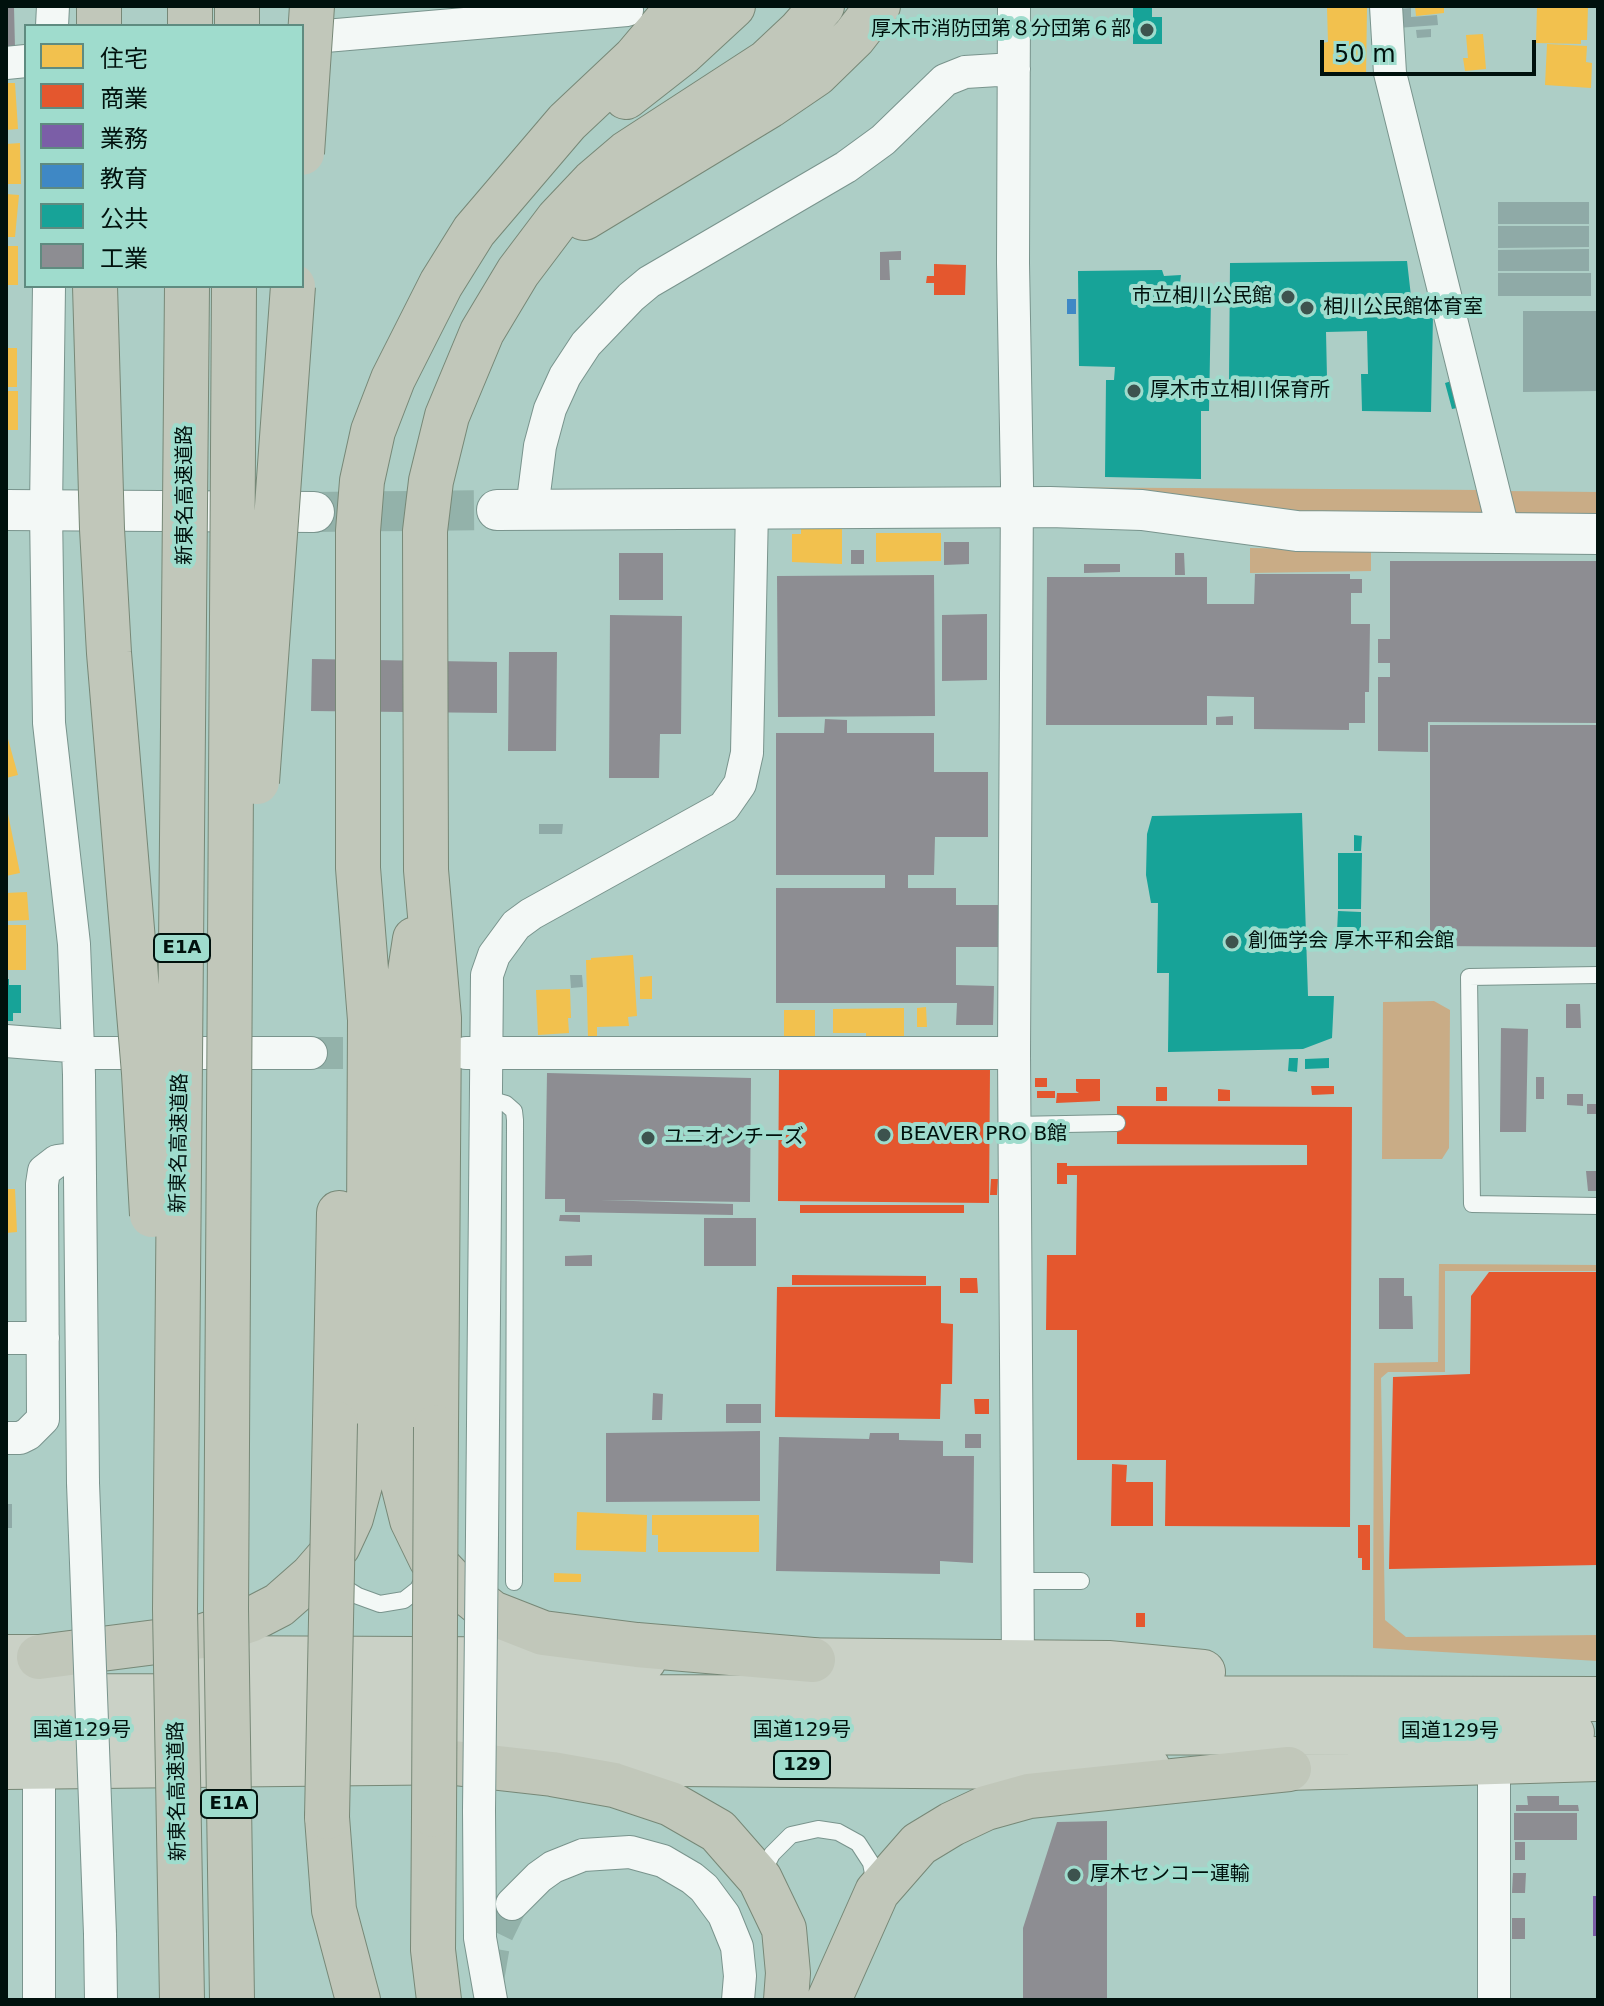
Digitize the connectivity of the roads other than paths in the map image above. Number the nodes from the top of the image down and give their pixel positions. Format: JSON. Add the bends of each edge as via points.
{"nodes":[{"id":1,"x":312,"y":6,"type":"edge"},
{"id":2,"x":679,"y":6,"type":"edge"},
{"id":3,"x":733,"y":6,"type":"edge"},
{"id":4,"x":822,"y":6,"type":"edge"},
{"id":5,"x":878,"y":6,"type":"edge"},
{"id":6,"x":1014,"y":6,"type":"edge"},
{"id":7,"x":1386,"y":6,"type":"edge"},
{"id":8,"x":627,"y":10,"type":"dead end"},
{"id":9,"x":304,"y":38,"type":"edge"},
{"id":10,"x":1014,"y":69,"type":"junction"},
{"id":11,"x":304,"y":124,"type":"edge"},
{"id":12,"x":510,"y":186,"type":"junction"},
{"id":13,"x":518,"y":272,"type":"junction"},
{"id":14,"x":49,"y":288,"type":"edge"},
{"id":15,"x":95,"y":288,"type":"edge"},
{"id":16,"x":187,"y":288,"type":"edge"},
{"id":17,"x":234,"y":288,"type":"edge"},
{"id":18,"x":293,"y":288,"type":"edge"},
{"id":19,"x":1017,"y":507,"type":"junction"},
{"id":20,"x":752,"y":509,"type":"junction"},
{"id":21,"x":6,"y":510,"type":"edge"},
{"id":22,"x":46,"y":510,"type":"junction"},
{"id":23,"x":515,"y":510,"type":"joint"},
{"id":24,"x":314,"y":512,"type":"tunnel mouth"},
{"id":25,"x":1504,"y":533,"type":"junction"},
{"id":26,"x":1598,"y":534,"type":"edge"},
{"id":27,"x":358,"y":868,"type":"junction"},
{"id":28,"x":426,"y":870,"type":"junction"},
{"id":29,"x":1598,"y":975,"type":"edge"},
{"id":30,"x":6,"y":1041,"type":"edge"},
{"id":31,"x":78,"y":1053,"type":"junction"},
{"id":32,"x":311,"y":1053,"type":"tunnel mouth"},
{"id":33,"x":475,"y":1053,"type":"junction"},
{"id":34,"x":1014,"y":1053,"type":"junction"},
{"id":35,"x":485,"y":1098,"type":"junction"},
{"id":36,"x":1117,"y":1123,"type":"dead end"},
{"id":37,"x":1014,"y":1125,"type":"junction"},
{"id":38,"x":79,"y":1158,"type":"junction"},
{"id":39,"x":1598,"y":1206,"type":"edge"},
{"id":40,"x":6,"y":1338,"type":"edge"},
{"id":41,"x":43,"y":1338,"type":"junction"},
{"id":42,"x":6,"y":1438,"type":"edge"},
{"id":43,"x":338,"y":1546,"type":"junction"},
{"id":44,"x":431,"y":1559,"type":"junction"},
{"id":45,"x":1017,"y":1581,"type":"junction"},
{"id":46,"x":1081,"y":1581,"type":"dead end"},
{"id":47,"x":514,"y":1582,"type":"dead end"},
{"id":48,"x":226,"y":1608,"type":"junction"},
{"id":49,"x":175,"y":1609,"type":"junction"},
{"id":50,"x":22,"y":1657,"type":"edge"},
{"id":51,"x":813,"y":1660,"type":"junction"},
{"id":52,"x":1018,"y":1663,"type":"junction"},
{"id":53,"x":6,"y":1696,"type":"edge"},
{"id":54,"x":1493,"y":1698,"type":"junction"},
{"id":55,"x":1598,"y":1699,"type":"edge"},
{"id":56,"x":6,"y":1731,"type":"edge"},
{"id":57,"x":1598,"y":1733,"type":"edge"},
{"id":58,"x":1598,"y":1759,"type":"edge"},
{"id":59,"x":445,"y":1762,"type":"junction"},
{"id":60,"x":1494,"y":1763,"type":"junction"},
{"id":61,"x":23,"y":1768,"type":"edge"},
{"id":62,"x":1289,"y":1769,"type":"junction"},
{"id":63,"x":760,"y":1879,"type":"junction"},
{"id":64,"x":877,"y":1892,"type":"junction"},
{"id":65,"x":512,"y":1904,"type":"tunnel mouth"},
{"id":66,"x":39,"y":2000,"type":"edge"},
{"id":67,"x":101,"y":2000,"type":"edge"},
{"id":68,"x":182,"y":2000,"type":"edge"},
{"id":69,"x":232,"y":2000,"type":"edge"},
{"id":70,"x":358,"y":2000,"type":"edge"},
{"id":71,"x":439,"y":2000,"type":"edge"},
{"id":72,"x":491,"y":2000,"type":"edge"},
{"id":73,"x":738,"y":2000,"type":"edge"},
{"id":74,"x":786,"y":2000,"type":"edge"},
{"id":75,"x":829,"y":2000,"type":"edge"},
{"id":76,"x":1494,"y":2000,"type":"edge"}],
"edges":[{"from":1,"to":11,"type":"highway","bridge":true},
{"from":2,"to":12,"type":"highway"},
{"from":3,"to":12,"type":"highway","via":[[681,54]]},
{"from":4,"to":13,"type":"highway","via":[[767,62],[627,153],[593,182]]},
{"from":5,"to":13,"type":"highway","via":[[816,74],[606,203]]},
{"from":6,"to":10,"type":"street"},
{"from":7,"to":25,"type":"street","via":[[1390,73]]},
{"from":8,"to":9,"type":"street"},
{"from":10,"to":19,"type":"street"},
{"from":10,"to":23,"type":"street","via":[[965,72],[945,80],[883,140],[846,167],[631,297],[586,344],[565,376]]},
{"from":12,"to":27,"type":"highway","via":[[441,284],[373,431],[358,531]]},
{"from":13,"to":28,"type":"highway","via":[[476,346],[447,416],[431,481],[425,531]]},
{"from":14,"to":22,"type":"street"},
{"from":15,"to":49,"type":"highway","bridge":true,"via":[[108,638],[144,1073]]},
{"from":16,"to":49,"type":"highway","name":"新東名高速道路","number":"E1A","bridge":true},
{"from":17,"to":48,"type":"highway","number":"E1A","bridge":true},
{"from":18,"to":48,"type":"highway","bridge":true,"via":[[254,837],[244,1341]]},
{"from":19,"to":20,"type":"street"},
{"from":19,"to":25,"type":"street","via":[[1142,510],[1297,531]]},
{"from":19,"to":34,"type":"street"},
{"from":20,"to":23,"type":"street"},
{"from":20,"to":33,"type":"street","via":[[747,753],[740,784],[724,807],[516,925],[487,975]]},
{"from":21,"to":22,"type":"street"},
{"from":22,"to":24,"type":"street"},
{"from":22,"to":31,"type":"street","via":[[49,723],[74,944]]},
{"from":25,"to":26,"type":"street"},
{"from":27,"to":43,"type":"highway","via":[[370,1020],[368,1430],[363,1474]]},
{"from":27,"to":70,"type":"highway","bridge":true,"via":[[343,1012],[327,1817],[334,1910]]},
{"from":28,"to":44,"type":"highway","via":[[403,1017],[398,1428],[412,1520]]},
{"from":28,"to":71,"type":"highway","bridge":true,"via":[[439,1018],[433,1950]]},
{"from":29,"to":39,"type":"lane","via":[[1469,977],[1472,1204]]},
{"from":30,"to":31,"type":"street","via":[[70,1046]]},
{"from":31,"to":32,"type":"street"},
{"from":31,"to":38,"type":"street"},
{"from":33,"to":34,"type":"street"},
{"from":33,"to":35,"type":"street"},
{"from":34,"to":37,"type":"street"},
{"from":35,"to":47,"type":"lane","via":[[506,1104],[515,1120]]},
{"from":35,"to":72,"type":"street","bridge":true,"via":[[479,1810],[480,1938]]},
{"from":36,"to":37,"type":"lane"},
{"from":37,"to":45,"type":"street"},
{"from":38,"to":41,"type":"street","via":[[57,1161],[44,1171]]},
{"from":38,"to":67,"type":"street","bridge":true,"via":[[83,1483]]},
{"from":40,"to":41,"type":"street"},
{"from":41,"to":42,"type":"street","via":[[43,1419],[28,1434]]},
{"from":43,"to":44,"type":"lane","via":[[345,1588],[380,1604],[404,1600],[418,1589]]},
{"from":43,"to":50,"type":"highway","via":[[279,1605],[250,1620],[203,1636]]},
{"from":44,"to":51,"type":"highway","via":[[492,1613],[543,1633]]},
{"from":45,"to":46,"type":"lane"},
{"from":45,"to":52,"type":"street"},
{"from":48,"to":69,"type":"highway","number":"E1A","bridge":true},
{"from":49,"to":68,"type":"highway","name":"新東名高速道路","number":"E1A","bridge":true},
{"from":50,"to":51,"type":"highway"},
{"from":51,"to":52,"type":"highway"},
{"from":52,"to":54,"type":"highway","via":[[1108,1663]]},
{"from":53,"to":54,"type":"highway","name":"国道129号"},
{"from":54,"to":55,"type":"highway","name":"国道129号"},
{"from":56,"to":57,"type":"highway","name":"国道129号","number":"129"},
{"from":58,"to":60,"type":"highway","number":"129"},
{"from":59,"to":61,"type":"highway","number":"129"},
{"from":59,"to":62,"type":"highway","number":"129"},
{"from":59,"to":63,"type":"highway","via":[[614,1785],[671,1804],[718,1831]]},
{"from":60,"to":62,"type":"highway","number":"129"},
{"from":60,"to":76,"type":"street"},
{"from":61,"to":66,"type":"street"},
{"from":62,"to":64,"type":"highway","via":[[1029,1796],[986,1808],[919,1844]]},
{"from":63,"to":64,"type":"lane","via":[[772,1854],[791,1835],[818,1829],[858,1843],[871,1863]]},
{"from":63,"to":74,"type":"highway","via":[[784,1929]]},
{"from":64,"to":75,"type":"highway"},
{"from":65,"to":73,"type":"street","via":[[553,1867],[583,1855],[630,1852],[663,1861],[698,1883],[724,1915],[737,1947]]}]}
